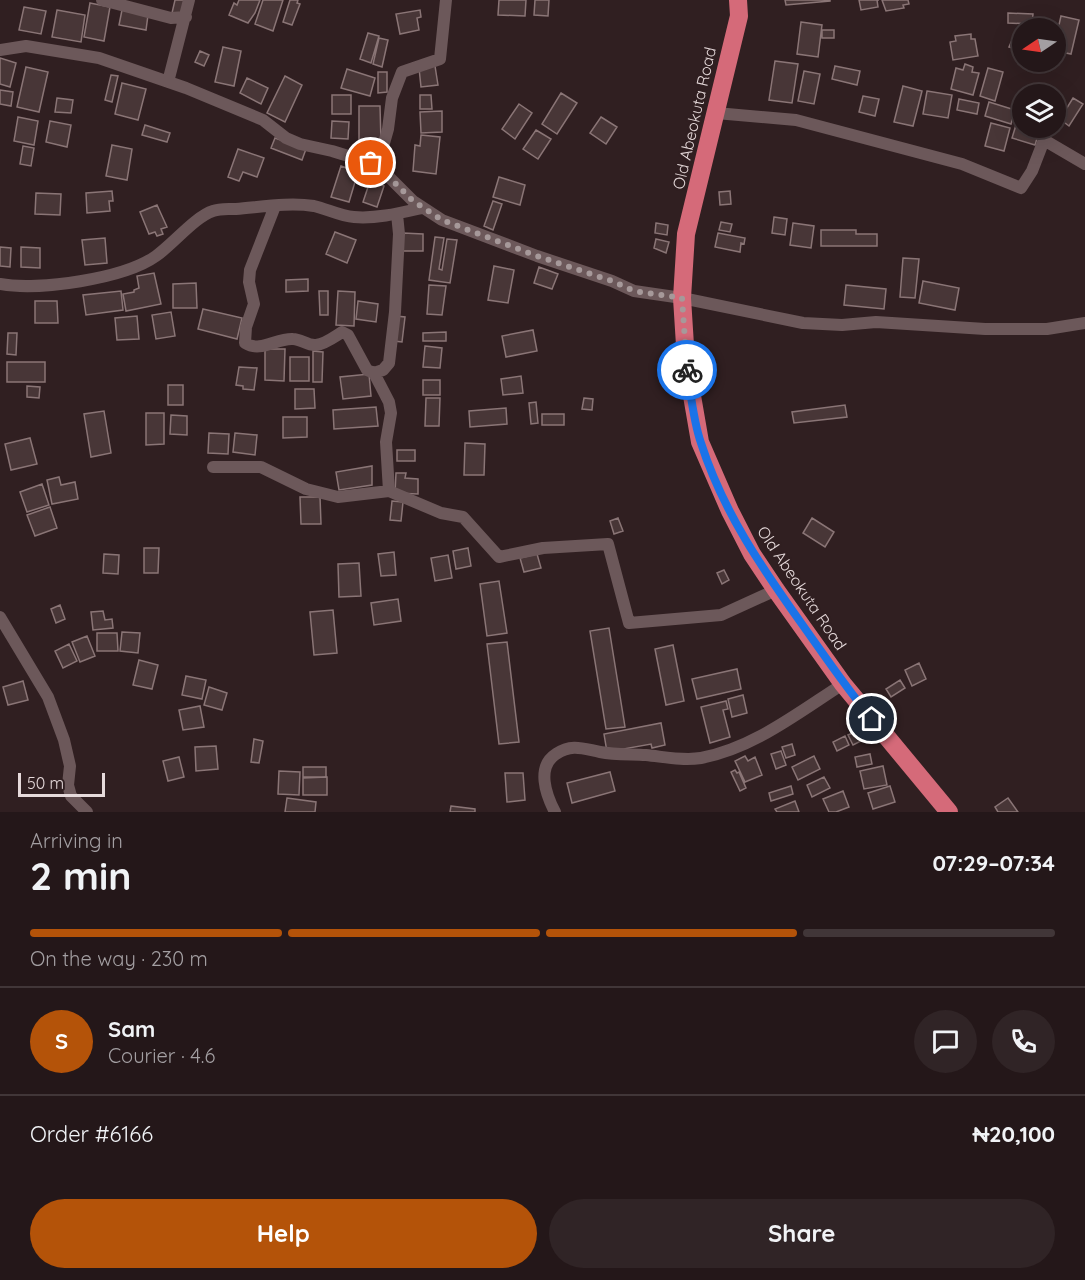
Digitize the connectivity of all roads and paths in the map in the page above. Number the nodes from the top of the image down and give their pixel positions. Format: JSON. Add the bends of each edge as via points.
{"nodes":[{"id":1,"x":102,"y":0,"type":"edge"},
{"id":2,"x":189,"y":0,"type":"edge"},
{"id":3,"x":446,"y":0,"type":"edge"},
{"id":4,"x":738,"y":0,"type":"edge"},
{"id":5,"x":186,"y":17,"type":"junction"},
{"id":6,"x":0,"y":50,"type":"edge"},
{"id":7,"x":168,"y":82,"type":"junction"},
{"id":8,"x":716,"y":113,"type":"junction"},
{"id":9,"x":371,"y":163,"type":"junction"},
{"id":10,"x":1085,"y":164,"type":"edge"},
{"id":11,"x":275,"y":206,"type":"junction"},
{"id":12,"x":422,"y":208,"type":"junction"},
{"id":13,"x":397,"y":214,"type":"junction"},
{"id":14,"x":0,"y":284,"type":"edge"},
{"id":15,"x":682,"y":298,"type":"junction"},
{"id":16,"x":1085,"y":323,"type":"edge"},
{"id":17,"x":374,"y":373,"type":"junction"},
{"id":18,"x":213,"y":467,"type":"dead end"},
{"id":19,"x":388,"y":491,"type":"junction"},
{"id":20,"x":776,"y":590,"type":"junction"},
{"id":21,"x":0,"y":617,"type":"edge"},
{"id":22,"x":843,"y":684,"type":"junction"},
{"id":23,"x":944,"y":810,"type":"edge"},
{"id":24,"x":87,"y":812,"type":"edge"},
{"id":25,"x":555,"y":812,"type":"edge"}],
"edges":[{"from":1,"to":5,"type":"street","via":[[171,18]]},
{"from":2,"to":5,"type":"street"},
{"from":3,"to":9,"type":"street","via":[[440,59],[402,72],[392,98],[384,142]]},
{"from":4,"to":8,"type":"highway","name":"Old Abeokuta Road","via":[[739,16]]},
{"from":5,"to":7,"type":"street"},
{"from":6,"to":7,"type":"street","via":[[26,46],[99,58]]},
{"from":7,"to":9,"type":"street","via":[[263,120],[293,141]]},
{"from":8,"to":10,"type":"street","via":[[796,120],[962,164],[1022,188],[1044,140]]},
{"from":8,"to":15,"type":"highway","name":"Old Abeokuta Road","via":[[686,234]]},
{"from":9,"to":12,"type":"street"},
{"from":11,"to":13,"type":"street","via":[[313,206],[352,217]]},
{"from":11,"to":14,"type":"street","via":[[213,211],[156,256],[124,270],[48,286]]},
{"from":11,"to":17,"type":"street","via":[[250,270],[254,304],[245,343],[254,347],[293,339],[312,346],[342,332],[348,335],[367,370]]},
{"from":12,"to":13,"type":"street"},
{"from":12,"to":15,"type":"street","via":[[442,220],[634,291]]},
{"from":13,"to":17,"type":"street","via":[[395,312],[388,363]]},
{"from":15,"to":16,"type":"street","via":[[803,323],[1047,329]]},
{"from":15,"to":20,"type":"highway","name":"Old Abeokuta Road","via":[[686,361],[700,442],[752,554]]},
{"from":17,"to":19,"type":"street","via":[[392,413],[386,442]]},
{"from":18,"to":19,"type":"street","via":[[261,467],[306,489],[338,498]]},
{"from":19,"to":20,"type":"street","via":[[441,513],[463,517],[500,557],[543,548],[608,544],[629,623],[721,615]]},
{"from":20,"to":22,"type":"highway","name":"Old Abeokuta Road"},
{"from":21,"to":24,"type":"street","via":[[48,697],[64,740],[71,796]]},
{"from":22,"to":23,"type":"highway","name":"Old Abeokuta Road"},
{"from":22,"to":25,"type":"street","via":[[771,731],[710,756],[680,759],[584,747],[566,749],[556,754],[545,769],[544,780]]}]}
